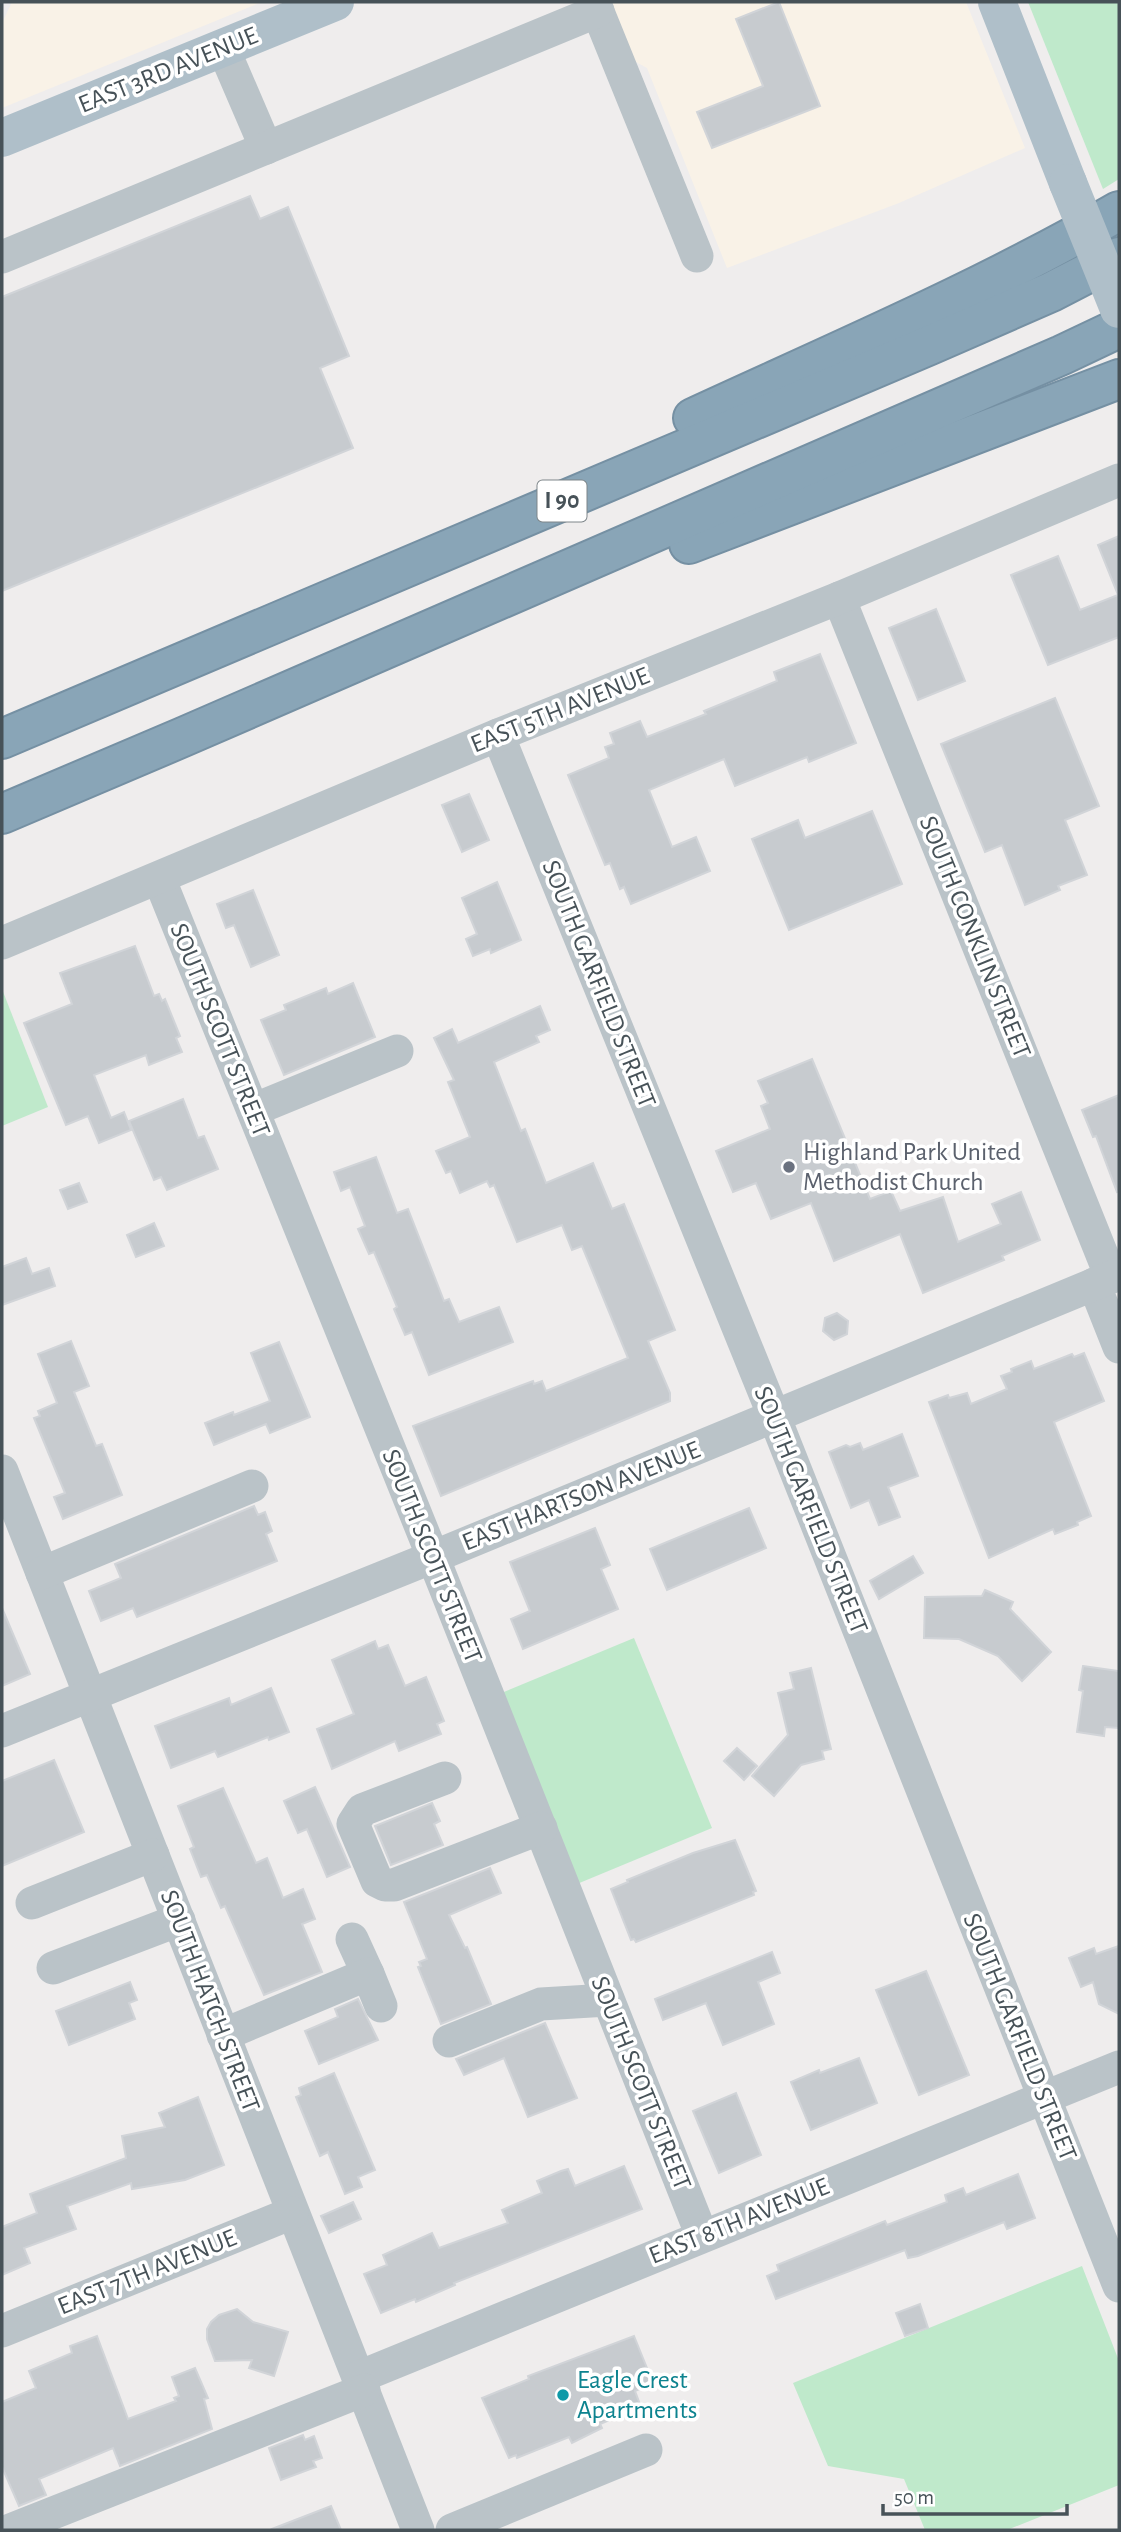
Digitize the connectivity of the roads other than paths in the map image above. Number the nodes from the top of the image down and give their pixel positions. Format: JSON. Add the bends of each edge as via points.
{"nodes":[{"id":1,"x":335,"y":2,"type":"edge"},
{"id":2,"x":997,"y":2,"type":"edge"},
{"id":3,"x":596,"y":6,"type":"edge"},
{"id":4,"x":223,"y":48,"type":"junction"},
{"id":5,"x":2,"y":138,"type":"edge"},
{"id":6,"x":266,"y":148,"type":"junction"},
{"id":7,"x":1119,"y":212,"type":"edge"},
{"id":8,"x":697,"y":256,"type":"dead end"},
{"id":9,"x":2,"y":257,"type":"edge"},
{"id":10,"x":1119,"y":257,"type":"edge"},
{"id":11,"x":1119,"y":309,"type":"edge"},
{"id":12,"x":1119,"y":328,"type":"edge"},
{"id":13,"x":1119,"y":379,"type":"edge"},
{"id":14,"x":1119,"y":480,"type":"edge"},
{"id":15,"x":839,"y":597,"type":"junction"},
{"id":16,"x":146,"y":680,"type":"junction"},
{"id":17,"x":498,"y":735,"type":"junction"},
{"id":18,"x":183,"y":737,"type":"junction"},
{"id":19,"x":2,"y":739,"type":"edge"},
{"id":20,"x":2,"y":814,"type":"edge"},
{"id":21,"x":159,"y":878,"type":"junction"},
{"id":22,"x":2,"y":943,"type":"edge"},
{"id":23,"x":397,"y":1051,"type":"dead end"},
{"id":24,"x":253,"y":1110,"type":"junction"},
{"id":25,"x":1108,"y":1278,"type":"edge"},
{"id":26,"x":1119,"y":1347,"type":"edge"},
{"id":27,"x":774,"y":1416,"type":"junction"},
{"id":28,"x":2,"y":1471,"type":"edge"},
{"id":29,"x":252,"y":1486,"type":"dead end"},
{"id":30,"x":433,"y":1557,"type":"junction"},
{"id":31,"x":42,"y":1573,"type":"junction"},
{"id":32,"x":91,"y":1695,"type":"junction"},
{"id":33,"x":2,"y":1731,"type":"edge"},
{"id":34,"x":445,"y":1778,"type":"dead end"},
{"id":35,"x":541,"y":1828,"type":"junction"},
{"id":36,"x":153,"y":1855,"type":"junction"},
{"id":37,"x":32,"y":1903,"type":"dead end"},
{"id":38,"x":178,"y":1920,"type":"junction"},
{"id":39,"x":352,"y":1939,"type":"dead end"},
{"id":40,"x":53,"y":1968,"type":"dead end"},
{"id":41,"x":368,"y":1973,"type":"junction"},
{"id":42,"x":608,"y":2000,"type":"junction"},
{"id":43,"x":381,"y":2006,"type":"dead end"},
{"id":44,"x":223,"y":2035,"type":"junction"},
{"id":45,"x":449,"y":2042,"type":"dead end"},
{"id":46,"x":1119,"y":2067,"type":"edge"},
{"id":47,"x":1043,"y":2098,"type":"junction"},
{"id":48,"x":292,"y":2213,"type":"junction"},
{"id":49,"x":702,"y":2235,"type":"junction"},
{"id":50,"x":1119,"y":2286,"type":"edge"},
{"id":51,"x":2,"y":2331,"type":"edge"},
{"id":52,"x":361,"y":2383,"type":"junction"},
{"id":53,"x":646,"y":2450,"type":"dead end"},
{"id":54,"x":10,"y":2530,"type":"edge"},
{"id":55,"x":418,"y":2530,"type":"edge"},
{"id":56,"x":452,"y":2530,"type":"edge"}],
"edges":[{"from":1,"to":4,"type":"main road","name":"EAST 3RD AVENUE"},
{"from":2,"to":11,"type":"main road","bridge":true},
{"from":3,"to":6,"type":"street"},
{"from":3,"to":8,"type":"street"},
{"from":4,"to":5,"type":"main road","name":"EAST 3RD AVENUE"},
{"from":4,"to":6,"type":"street"},
{"from":6,"to":9,"type":"street"},
{"from":7,"to":16,"type":"highway","via":[[975,288],[622,450]]},
{"from":10,"to":16,"type":"highway","number":"I 90","via":[[930,345]]},
{"from":12,"to":18,"type":"highway","number":"I 90"},
{"from":13,"to":18,"type":"highway"},
{"from":14,"to":15,"type":"street","name":"EAST 5TH AVENUE"},
{"from":15,"to":17,"type":"street","name":"EAST 5TH AVENUE"},
{"from":15,"to":25,"type":"street","name":"SOUTH CONKLIN STREET"},
{"from":16,"to":19,"type":"highway","number":"I 90"},
{"from":17,"to":21,"type":"street","name":"EAST 5TH AVENUE"},
{"from":17,"to":27,"type":"street","name":"SOUTH GARFIELD STREET"},
{"from":18,"to":20,"type":"highway","number":"I 90"},
{"from":21,"to":22,"type":"street","name":"EAST 5TH AVENUE"},
{"from":21,"to":24,"type":"street","name":"SOUTH SCOTT STREET"},
{"from":23,"to":24,"type":"street"},
{"from":24,"to":30,"type":"street","name":"SOUTH SCOTT STREET"},
{"from":25,"to":26,"type":"street","name":"SOUTH CONKLIN STREET"},
{"from":25,"to":27,"type":"street","name":"EAST HARTSON AVENUE"},
{"from":27,"to":30,"type":"street","name":"EAST HARTSON AVENUE"},
{"from":27,"to":47,"type":"street","name":"SOUTH GARFIELD STREET"},
{"from":28,"to":31,"type":"street","name":"SOUTH HATCH STREET"},
{"from":29,"to":31,"type":"street"},
{"from":30,"to":32,"type":"street","name":"EAST HARTSON AVENUE"},
{"from":30,"to":35,"type":"street","name":"SOUTH SCOTT STREET"},
{"from":31,"to":32,"type":"street","name":"SOUTH HATCH STREET"},
{"from":32,"to":33,"type":"street","name":"EAST HARTSON AVENUE"},
{"from":32,"to":36,"type":"street","name":"SOUTH HATCH STREET"},
{"from":34,"to":35,"type":"street","via":[[356,1815],[353,1824],[377,1881],[394,1885]]},
{"from":35,"to":42,"type":"street","name":"SOUTH SCOTT STREET"},
{"from":36,"to":37,"type":"street"},
{"from":36,"to":38,"type":"street","name":"SOUTH HATCH STREET"},
{"from":38,"to":40,"type":"street"},
{"from":38,"to":44,"type":"street","name":"SOUTH HATCH STREET"},
{"from":39,"to":41,"type":"street"},
{"from":41,"to":43,"type":"street"},
{"from":41,"to":44,"type":"street"},
{"from":42,"to":45,"type":"street","via":[[541,2004]]},
{"from":42,"to":49,"type":"street","name":"SOUTH SCOTT STREET"},
{"from":44,"to":48,"type":"street","name":"SOUTH HATCH STREET"},
{"from":46,"to":47,"type":"street","name":"EAST 8TH AVENUE"},
{"from":47,"to":49,"type":"street","name":"EAST 8TH AVENUE"},
{"from":47,"to":50,"type":"street","name":"SOUTH GARFIELD STREET"},
{"from":48,"to":51,"type":"street","name":"EAST 7TH AVENUE"},
{"from":48,"to":52,"type":"street","name":"SOUTH HATCH STREET"},
{"from":49,"to":52,"type":"street","name":"EAST 8TH AVENUE"},
{"from":52,"to":54,"type":"street","name":"EAST 8TH AVENUE"},
{"from":52,"to":55,"type":"street","name":"SOUTH HATCH STREET"},
{"from":53,"to":56,"type":"street"}]}
